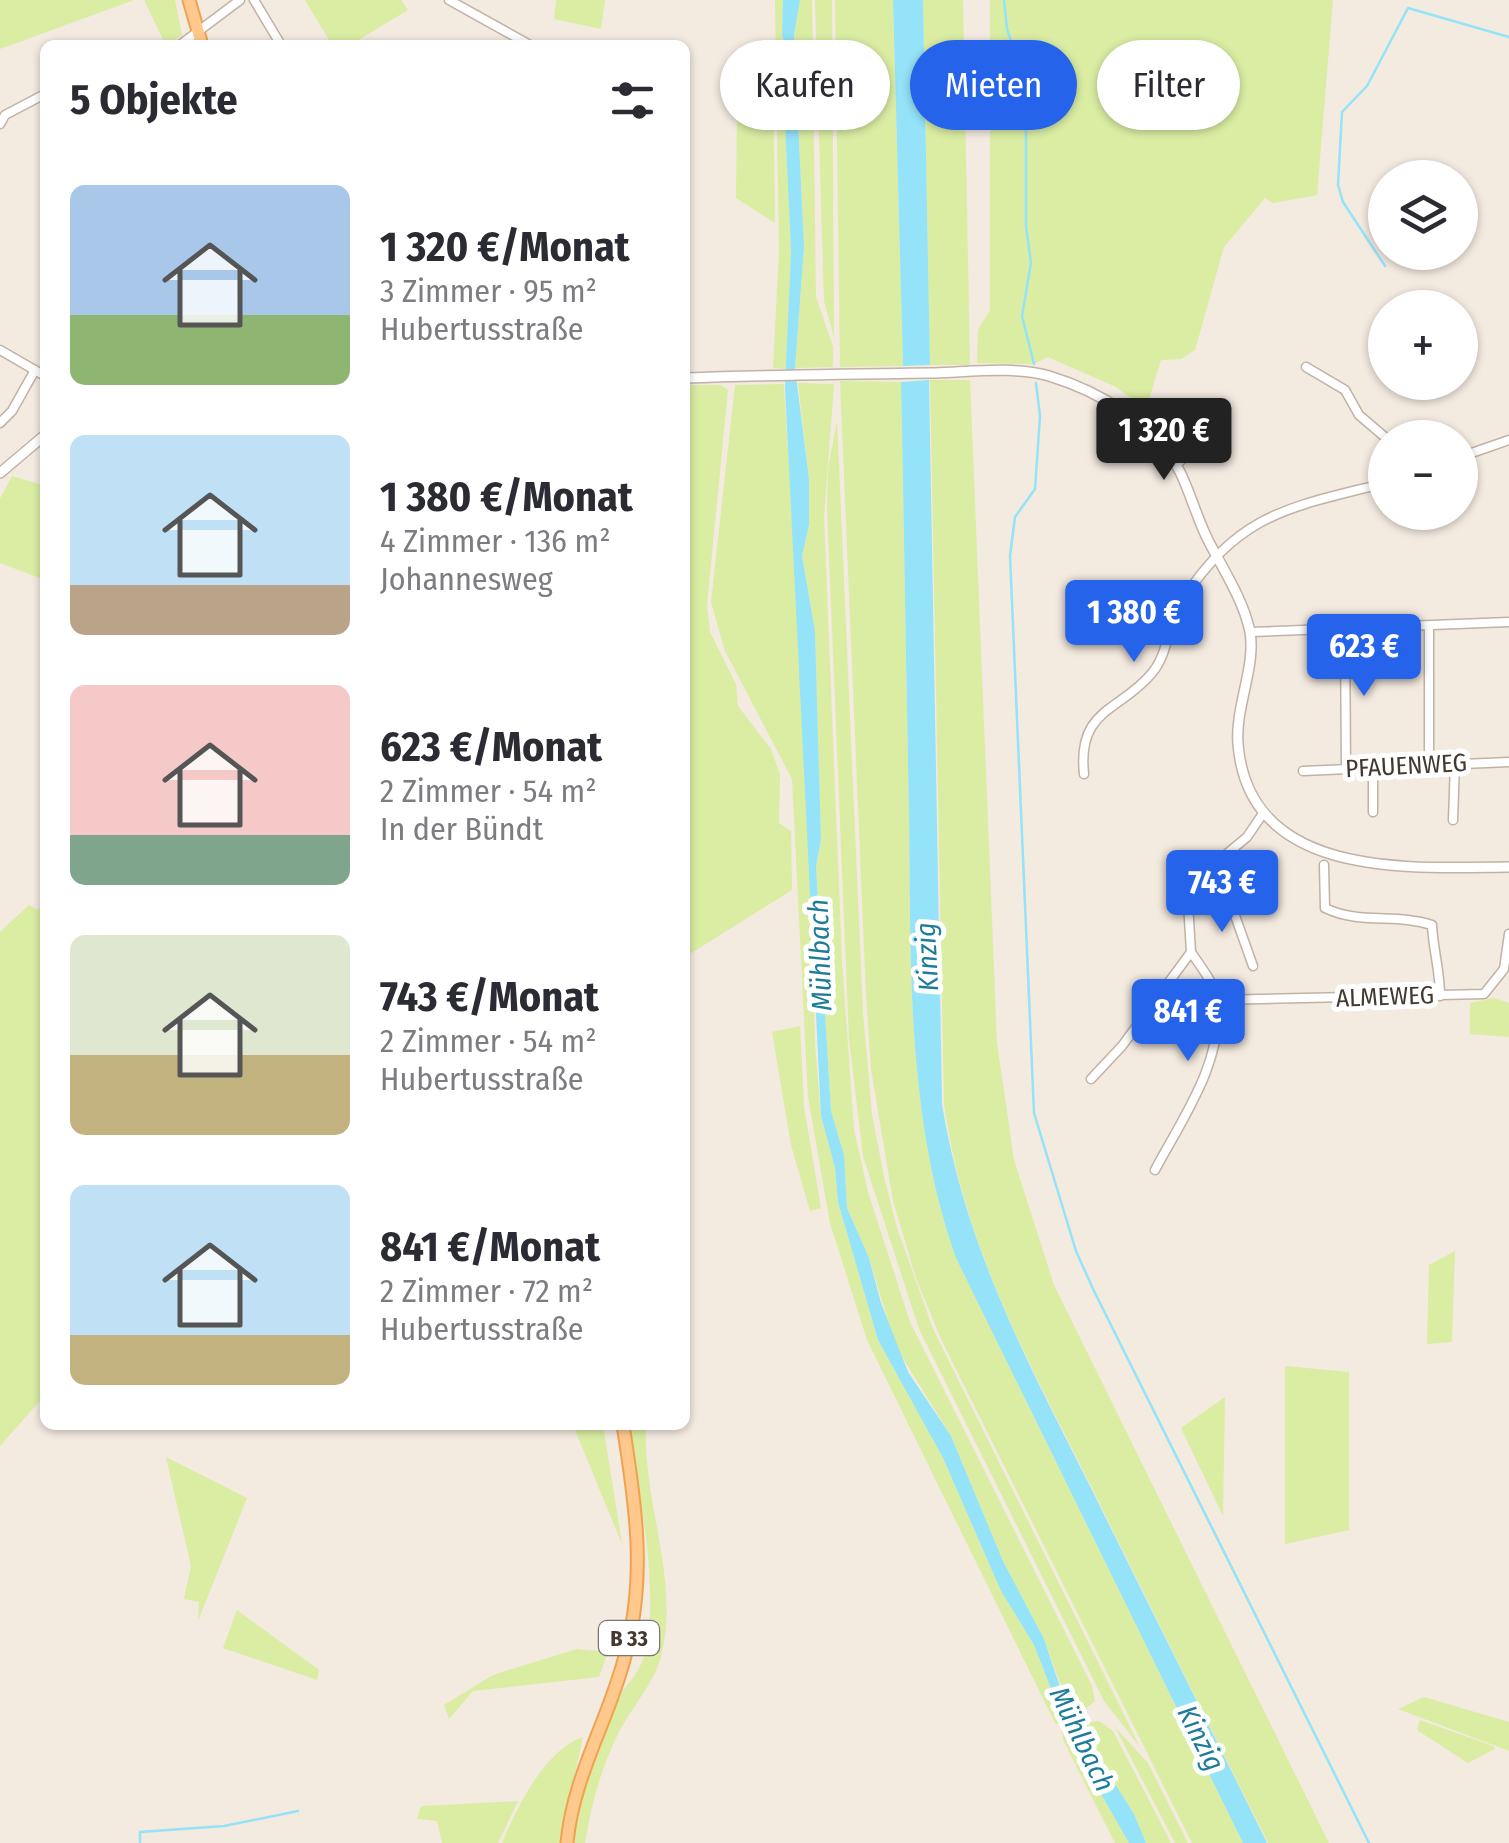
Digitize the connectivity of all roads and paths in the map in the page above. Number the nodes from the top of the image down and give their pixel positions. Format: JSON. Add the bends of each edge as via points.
{"nodes":[{"id":1,"x":189,"y":0,"type":"edge"},
{"id":2,"x":240,"y":0,"type":"edge"},
{"id":3,"x":254,"y":0,"type":"edge"},
{"id":4,"x":449,"y":0,"type":"edge"},
{"id":5,"x":198,"y":30,"type":"junction"},
{"id":6,"x":186,"y":40,"type":"edge"},
{"id":7,"x":201,"y":40,"type":"edge"},
{"id":8,"x":278,"y":40,"type":"edge"},
{"id":9,"x":521,"y":40,"type":"edge"},
{"id":10,"x":40,"y":97,"type":"edge"},
{"id":11,"x":0,"y":106,"type":"edge"},
{"id":12,"x":2,"y":119,"type":"edge"},
{"id":13,"x":0,"y":350,"type":"edge"},
{"id":14,"x":1306,"y":367,"type":"dead end"},
{"id":15,"x":35,"y":370,"type":"junction"},
{"id":16,"x":40,"y":373,"type":"edge"},
{"id":17,"x":690,"y":378,"type":"edge"},
{"id":18,"x":0,"y":405,"type":"edge"},
{"id":19,"x":12,"y":411,"type":"junction"},
{"id":20,"x":1368,"y":422,"type":"edge"},
{"id":21,"x":0,"y":423,"type":"edge"},
{"id":22,"x":40,"y":439,"type":"edge"},
{"id":23,"x":1509,"y":440,"type":"edge"},
{"id":24,"x":1158,"y":445,"type":"junction"},
{"id":25,"x":1478,"y":451,"type":"edge"},
{"id":26,"x":1176,"y":465,"type":"junction"},
{"id":27,"x":0,"y":472,"type":"edge"},
{"id":28,"x":1368,"y":487,"type":"edge"},
{"id":29,"x":1215,"y":554,"type":"junction"},
{"id":30,"x":1509,"y":622,"type":"edge"},
{"id":31,"x":1429,"y":626,"type":"junction"},
{"id":32,"x":1345,"y":630,"type":"junction"},
{"id":33,"x":1250,"y":632,"type":"junction"},
{"id":34,"x":1509,"y":762,"type":"edge"},
{"id":35,"x":1429,"y":763,"type":"junction"},
{"id":36,"x":1455,"y":763,"type":"junction"},
{"id":37,"x":1373,"y":767,"type":"junction"},
{"id":38,"x":1346,"y":770,"type":"junction"},
{"id":39,"x":1303,"y":772,"type":"dead end"},
{"id":40,"x":1084,"y":774,"type":"dead end"},
{"id":41,"x":1264,"y":812,"type":"junction"},
{"id":42,"x":1373,"y":812,"type":"dead end"},
{"id":43,"x":1453,"y":820,"type":"dead end"},
{"id":44,"x":1324,"y":865,"type":"dead end"},
{"id":45,"x":1509,"y":867,"type":"edge"},
{"id":46,"x":1186,"y":909,"type":"junction"},
{"id":47,"x":1509,"y":934,"type":"edge"},
{"id":48,"x":1192,"y":952,"type":"junction"},
{"id":49,"x":1253,"y":966,"type":"dead end"},
{"id":50,"x":1507,"y":970,"type":"edge"},
{"id":51,"x":1440,"y":996,"type":"junction"},
{"id":52,"x":1218,"y":1000,"type":"junction"},
{"id":53,"x":1091,"y":1079,"type":"dead end"},
{"id":54,"x":1155,"y":1170,"type":"dead end"},
{"id":55,"x":624,"y":1430,"type":"edge"},
{"id":56,"x":567,"y":1843,"type":"edge"}],
"edges":[{"from":1,"to":5,"type":"main road"},
{"from":2,"to":5,"type":"street"},
{"from":3,"to":8,"type":"street"},
{"from":4,"to":9,"type":"street"},
{"from":5,"to":6,"type":"street"},
{"from":5,"to":7,"type":"main road"},
{"from":10,"to":12,"type":"street"},
{"from":11,"to":12,"type":"street"},
{"from":13,"to":15,"type":"street"},
{"from":14,"to":20,"type":"street","via":[[1344,390]]},
{"from":15,"to":16,"type":"street"},
{"from":15,"to":19,"type":"street"},
{"from":17,"to":24,"type":"street","via":[[1043,374],[1118,406]]},
{"from":18,"to":19,"type":"street"},
{"from":19,"to":21,"type":"street"},
{"from":22,"to":27,"type":"street"},
{"from":23,"to":25,"type":"street"},
{"from":24,"to":26,"type":"street"},
{"from":24,"to":26,"type":"street","via":[[1177,406],[1210,415],[1212,431]]},
{"from":26,"to":29,"type":"street"},
{"from":28,"to":29,"type":"street","via":[[1288,506]]},
{"from":29,"to":33,"type":"street"},
{"from":29,"to":40,"type":"street","via":[[1178,606],[1154,672],[1101,712],[1088,733]]},
{"from":30,"to":31,"type":"street"},
{"from":31,"to":32,"type":"street"},
{"from":31,"to":35,"type":"street"},
{"from":32,"to":33,"type":"street"},
{"from":32,"to":38,"type":"street"},
{"from":33,"to":41,"type":"street","via":[[1238,745]]},
{"from":34,"to":36,"type":"street","name":"PFAUENWEG"},
{"from":35,"to":36,"type":"street","name":"PFAUENWEG"},
{"from":35,"to":37,"type":"street","name":"PFAUENWEG"},
{"from":36,"to":43,"type":"street"},
{"from":37,"to":38,"type":"street","name":"PFAUENWEG"},
{"from":37,"to":42,"type":"street"},
{"from":38,"to":39,"type":"street","name":"PFAUENWEG"},
{"from":41,"to":45,"type":"street","via":[[1330,856],[1384,868]]},
{"from":41,"to":46,"type":"street","via":[[1247,837],[1187,887]]},
{"from":44,"to":51,"type":"street","via":[[1325,908],[1346,918],[1432,925]]},
{"from":46,"to":48,"type":"street"},
{"from":46,"to":49,"type":"street","via":[[1233,910]]},
{"from":47,"to":50,"type":"street","name":"ALMEWEG"},
{"from":48,"to":52,"type":"street"},
{"from":48,"to":53,"type":"street"},
{"from":50,"to":51,"type":"street","name":"ALMEWEG","via":[[1484,994]]},
{"from":51,"to":52,"type":"street","name":"ALMEWEG"},
{"from":52,"to":54,"type":"street","via":[[1214,1046],[1199,1088]]},
{"from":55,"to":56,"type":"main road","number":"B 33","via":[[640,1538],[639,1591],[624,1662],[577,1789]]}]}
